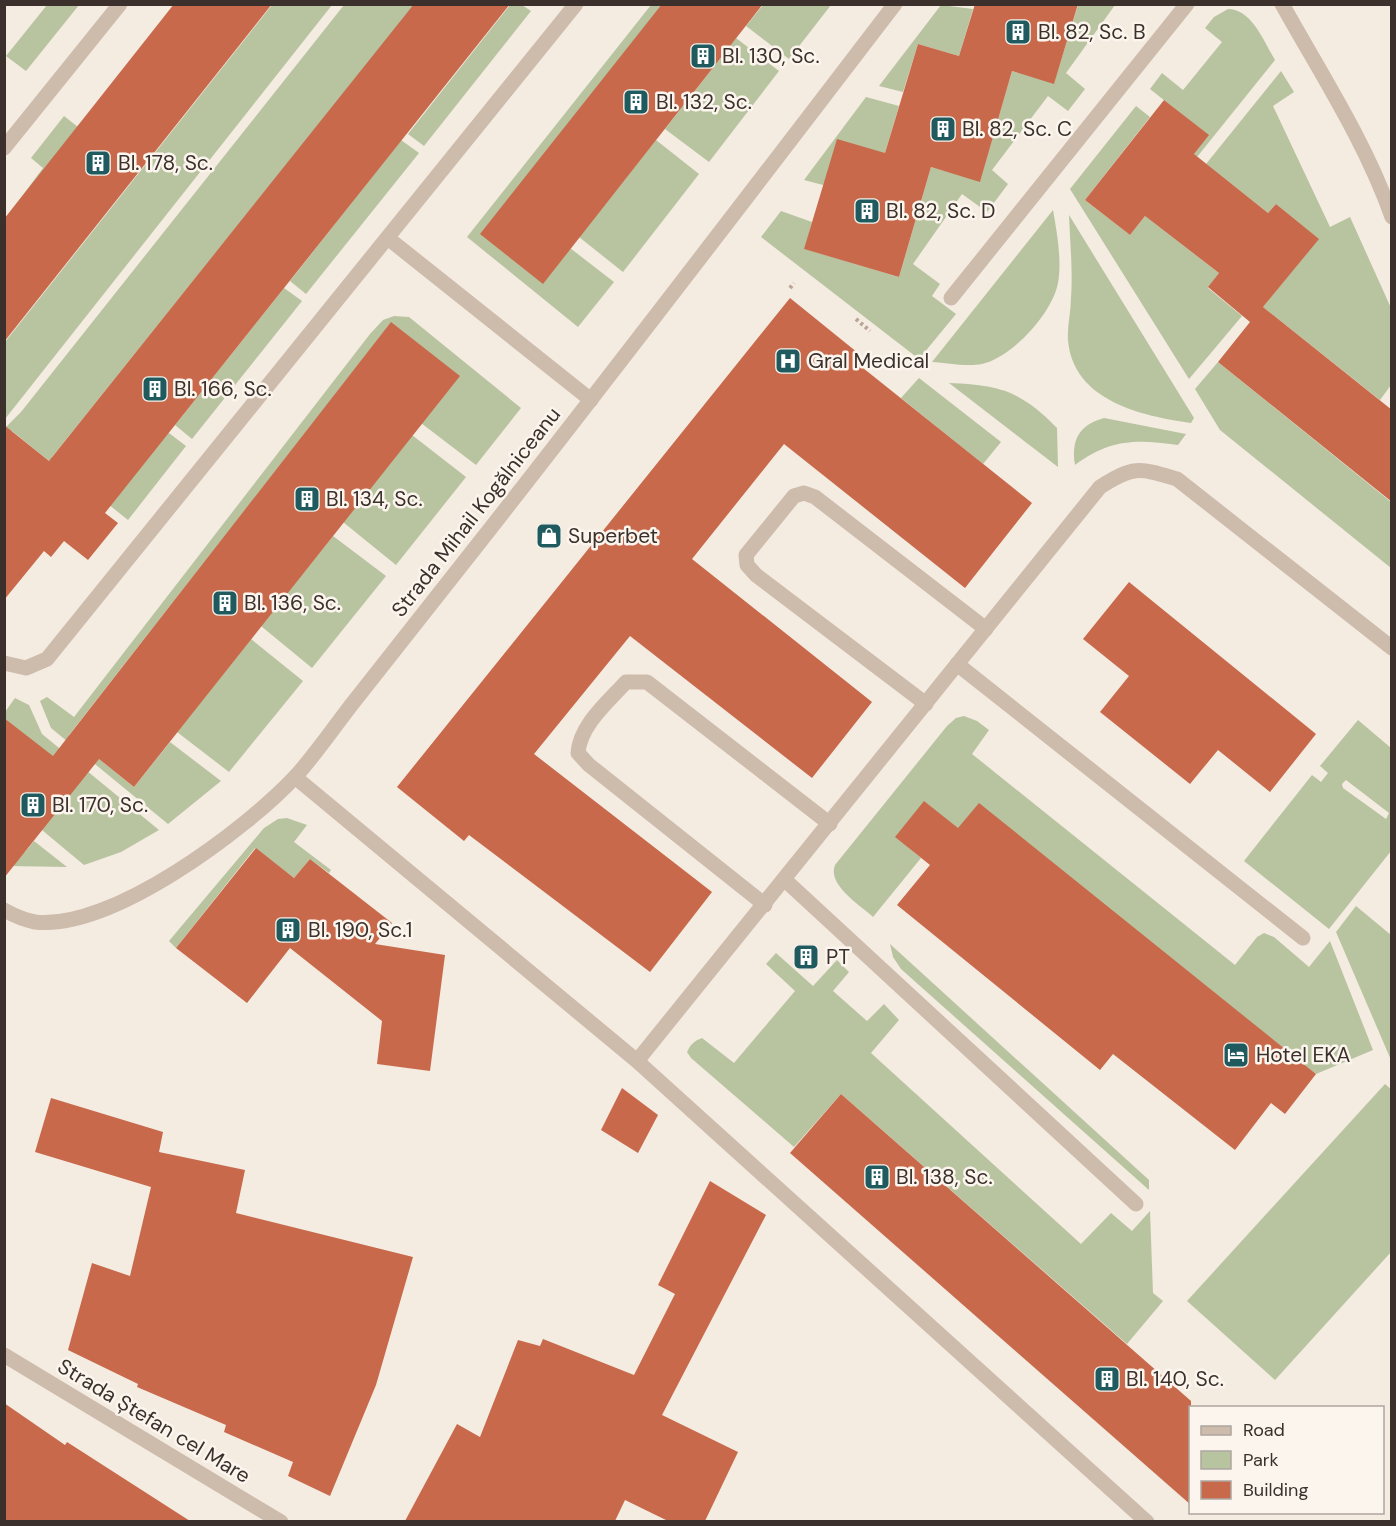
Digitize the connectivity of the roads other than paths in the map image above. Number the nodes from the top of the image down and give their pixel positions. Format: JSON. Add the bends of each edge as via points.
{"nodes":[{"id":1,"x":120,"y":4,"type":"edge"},
{"id":2,"x":576,"y":4,"type":"edge"},
{"id":3,"x":895,"y":4,"type":"edge"},
{"id":4,"x":1187,"y":4,"type":"edge"},
{"id":5,"x":1282,"y":4,"type":"edge"},
{"id":6,"x":4,"y":148,"type":"edge"},
{"id":7,"x":1392,"y":217,"type":"edge"},
{"id":8,"x":389,"y":239,"type":"junction"},
{"id":9,"x":951,"y":298,"type":"dead end"},
{"id":10,"x":591,"y":400,"type":"junction"},
{"id":11,"x":986,"y":629,"type":"junction"},
{"id":12,"x":1392,"y":648,"type":"edge"},
{"id":13,"x":4,"y":663,"type":"edge"},
{"id":14,"x":957,"y":664,"type":"junction"},
{"id":15,"x":926,"y":704,"type":"junction"},
{"id":16,"x":295,"y":777,"type":"junction"},
{"id":17,"x":830,"y":824,"type":"junction"},
{"id":18,"x":785,"y":880,"type":"junction"},
{"id":19,"x":765,"y":905,"type":"junction"},
{"id":20,"x":4,"y":910,"type":"edge"},
{"id":21,"x":1304,"y":938,"type":"dead end"},
{"id":22,"x":637,"y":1061,"type":"junction"},
{"id":23,"x":1136,"y":1204,"type":"dead end"},
{"id":24,"x":4,"y":1355,"type":"edge"},
{"id":25,"x":281,"y":1521,"type":"edge"},
{"id":26,"x":1147,"y":1521,"type":"edge"}],
"edges":[{"from":1,"to":6,"type":"street"},
{"from":2,"to":8,"type":"street"},
{"from":3,"to":10,"type":"street","name":"Strada Mihail Kogălniceanu"},
{"from":4,"to":9,"type":"street"},
{"from":5,"to":7,"type":"street","via":[[1362,146]]},
{"from":8,"to":10,"type":"street"},
{"from":8,"to":13,"type":"street","via":[[46,659],[26,668]]},
{"from":10,"to":16,"type":"street","name":"Strada Mihail Kogălniceanu"},
{"from":11,"to":12,"type":"street","via":[[1100,487],[1124,471],[1148,471],[1177,479]]},
{"from":11,"to":14,"type":"street"},
{"from":11,"to":15,"type":"street","via":[[815,497],[804,493],[794,496],[746,555],[747,565],[756,575]]},
{"from":14,"to":15,"type":"street"},
{"from":14,"to":21,"type":"street"},
{"from":15,"to":17,"type":"street"},
{"from":16,"to":20,"type":"street","name":"Strada Mihail Kogălniceanu","via":[[234,830],[147,890],[60,920],[20,919]]},
{"from":16,"to":22,"type":"street"},
{"from":17,"to":18,"type":"street"},
{"from":17,"to":19,"type":"street","via":[[647,682],[626,682],[587,727],[578,753],[589,765]]},
{"from":18,"to":19,"type":"street"},
{"from":18,"to":23,"type":"street"},
{"from":19,"to":22,"type":"street"},
{"from":22,"to":26,"type":"street"},
{"from":24,"to":25,"type":"street","name":"Strada Ștefan cel Mare"}]}
